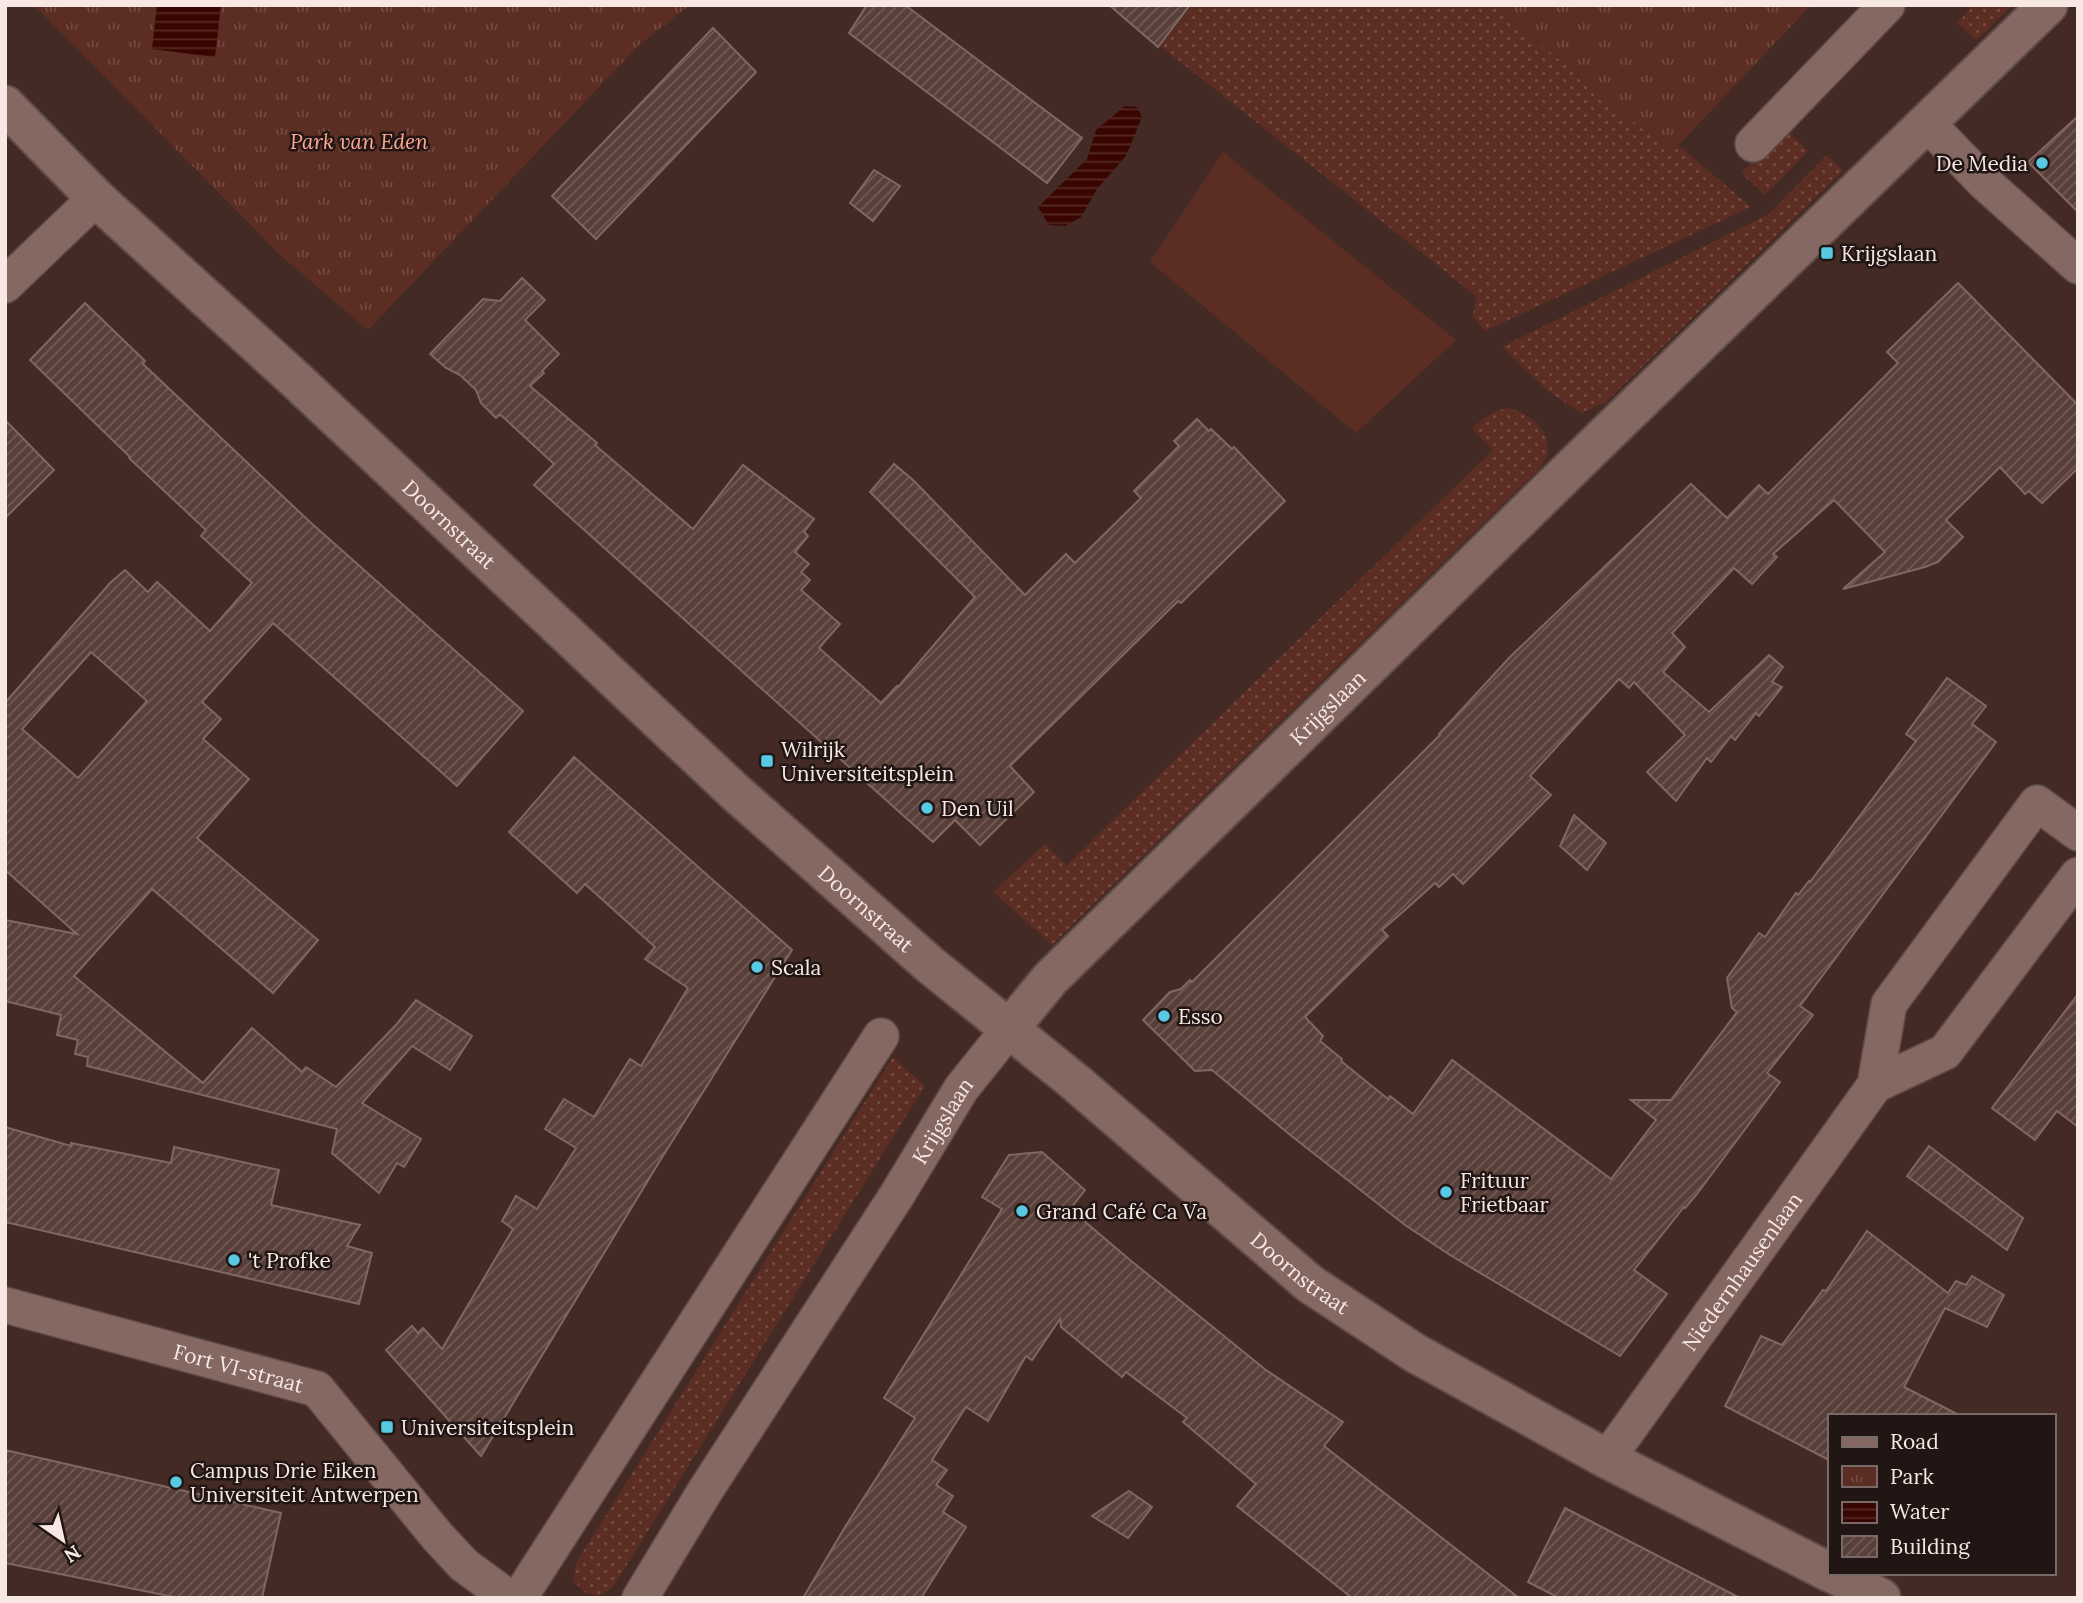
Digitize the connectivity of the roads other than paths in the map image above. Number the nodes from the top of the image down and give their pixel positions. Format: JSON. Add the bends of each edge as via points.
{"nodes":[{"id":1,"x":1887,"y":5,"type":"edge"},
{"id":2,"x":2048,"y":5,"type":"edge"},
{"id":3,"x":5,"y":105,"type":"edge"},
{"id":4,"x":1927,"y":123,"type":"junction"},
{"id":5,"x":1753,"y":144,"type":"dead end"},
{"id":6,"x":96,"y":198,"type":"junction"},
{"id":7,"x":2078,"y":266,"type":"edge"},
{"id":8,"x":5,"y":285,"type":"edge"},
{"id":9,"x":2078,"y":833,"type":"edge"},
{"id":10,"x":2078,"y":875,"type":"edge"},
{"id":11,"x":1009,"y":1029,"type":"junction"},
{"id":12,"x":881,"y":1036,"type":"dead end"},
{"id":13,"x":1875,"y":1085,"type":"junction"},
{"id":14,"x":5,"y":1305,"type":"edge"},
{"id":15,"x":1607,"y":1459,"type":"junction"},
{"id":16,"x":1828,"y":1570,"type":"edge"},
{"id":17,"x":1837,"y":1575,"type":"edge"},
{"id":18,"x":509,"y":1598,"type":"edge"},
{"id":19,"x":519,"y":1598,"type":"edge"},
{"id":20,"x":640,"y":1598,"type":"edge"},
{"id":21,"x":1881,"y":1598,"type":"edge"}],
"edges":[{"from":1,"to":5,"type":"street"},
{"from":2,"to":4,"type":"street","name":"Krijgslaan"},
{"from":3,"to":6,"type":"street","name":"Doornstraat"},
{"from":4,"to":7,"type":"street","via":[[1985,183]]},
{"from":4,"to":11,"type":"street","name":"Krijgslaan","via":[[1050,979]]},
{"from":6,"to":8,"type":"street"},
{"from":6,"to":11,"type":"street","name":"Doornstraat","via":[[735,792]]},
{"from":9,"to":13,"type":"street","name":"Niedernhausenlaan","via":[[2037,803],[1888,1004]]},
{"from":10,"to":13,"type":"street","name":"Niedernhausenlaan","via":[[1945,1052]]},
{"from":11,"to":15,"type":"street","name":"Doornstraat","via":[[1310,1284],[1415,1353]]},
{"from":11,"to":20,"type":"street","name":"Krijgslaan","via":[[961,1089]]},
{"from":12,"to":19,"type":"street"},
{"from":13,"to":15,"type":"street","name":"Niedernhausenlaan"},
{"from":14,"to":18,"type":"street","name":"Fort VI-straat","via":[[317,1389],[437,1536],[464,1565]]},
{"from":15,"to":16,"type":"street","name":"Doornstraat"},
{"from":17,"to":21,"type":"street","name":"Doornstraat"}]}
